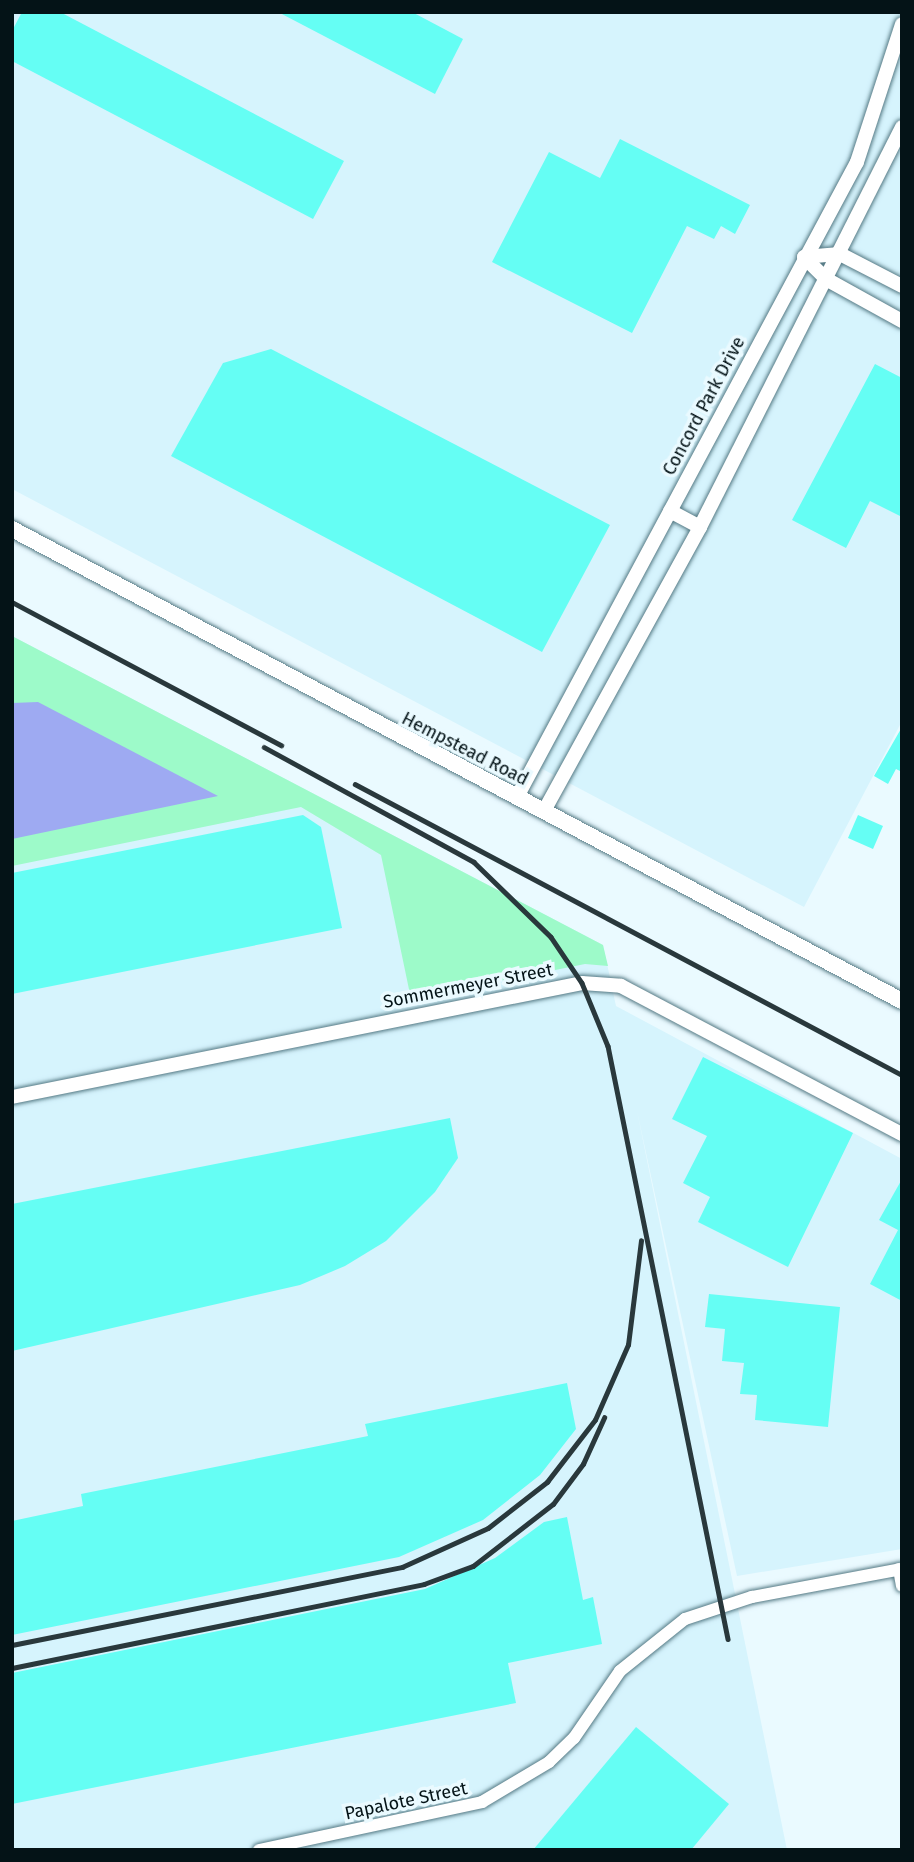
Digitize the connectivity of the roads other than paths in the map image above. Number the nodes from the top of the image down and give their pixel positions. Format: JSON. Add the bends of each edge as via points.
{"nodes":[{"id":1,"x":902,"y":24,"type":"edge"},
{"id":2,"x":902,"y":127,"type":"edge"},
{"id":3,"x":840,"y":254,"type":"junction"},
{"id":4,"x":804,"y":257,"type":"junction"},
{"id":5,"x":826,"y":279,"type":"junction"},
{"id":6,"x":902,"y":286,"type":"edge"},
{"id":7,"x":902,"y":321,"type":"edge"},
{"id":8,"x":670,"y":511,"type":"junction"},
{"id":9,"x":700,"y":527,"type":"junction"},
{"id":10,"x":12,"y":529,"type":"edge"},
{"id":11,"x":517,"y":797,"type":"junction"},
{"id":12,"x":544,"y":811,"type":"junction"},
{"id":13,"x":902,"y":1001,"type":"edge"},
{"id":14,"x":12,"y":1097,"type":"edge"},
{"id":15,"x":902,"y":1134,"type":"edge"},
{"id":16,"x":900,"y":1569,"type":"edge"},
{"id":17,"x":902,"y":1586,"type":"edge"},
{"id":18,"x":259,"y":1850,"type":"edge"}],
"edges":[{"from":1,"to":4,"type":"street","name":"Concord Park Drive","via":[[857,162]]},
{"from":2,"to":3,"type":"street"},
{"from":3,"to":4,"type":"street"},
{"from":3,"to":5,"type":"street"},
{"from":3,"to":6,"type":"street"},
{"from":4,"to":5,"type":"street"},
{"from":4,"to":8,"type":"street","name":"Concord Park Drive"},
{"from":5,"to":7,"type":"street"},
{"from":5,"to":9,"type":"street"},
{"from":8,"to":9,"type":"street"},
{"from":8,"to":11,"type":"street","name":"Concord Park Drive"},
{"from":9,"to":12,"type":"street"},
{"from":10,"to":11,"type":"main road","name":"Hempstead Road"},
{"from":11,"to":12,"type":"main road","name":"Hempstead Road"},
{"from":12,"to":13,"type":"main road","name":"Hempstead Road"},
{"from":14,"to":15,"type":"street","name":"Sommermeyer Street","via":[[582,983],[621,986]]},
{"from":16,"to":17,"type":"street"},
{"from":16,"to":18,"type":"street","name":"Papalote Street","via":[[752,1597],[685,1619],[620,1671],[574,1738],[549,1762],[482,1802]]}]}
